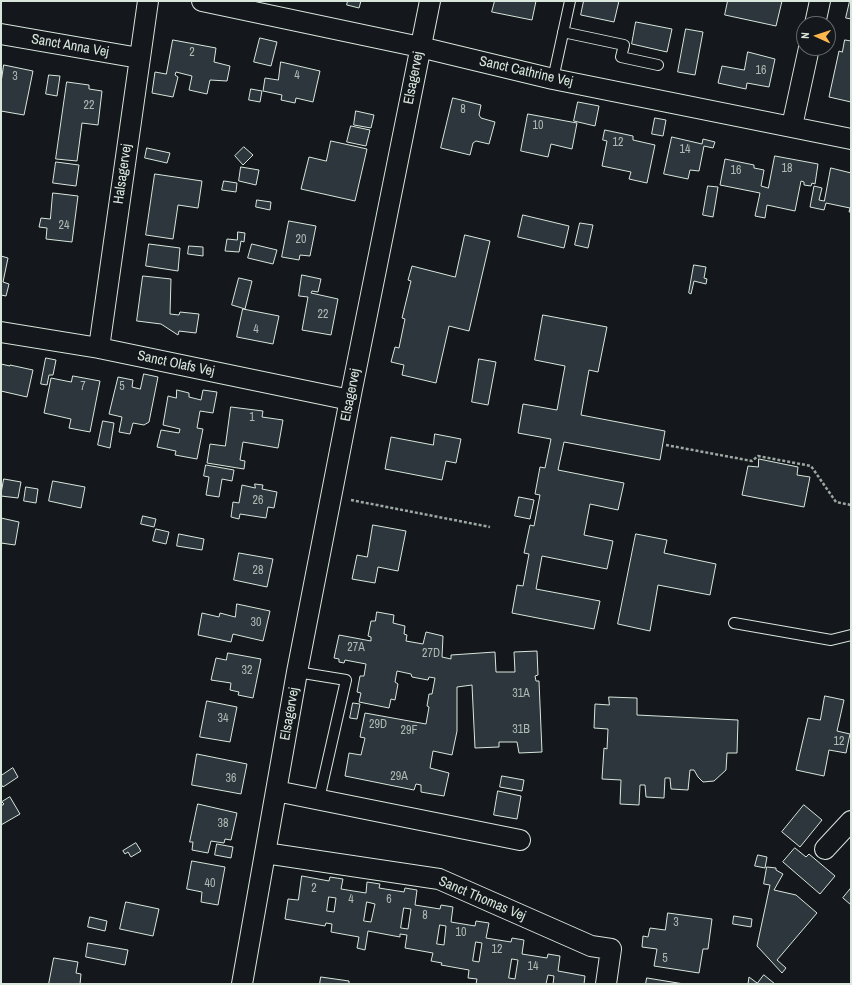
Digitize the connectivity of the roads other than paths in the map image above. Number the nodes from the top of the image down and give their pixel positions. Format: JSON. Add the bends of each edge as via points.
{"nodes":[{"id":1,"x":148,"y":1,"type":"edge"},
{"id":2,"x":202,"y":1,"type":"edge"},
{"id":3,"x":430,"y":1,"type":"edge"},
{"id":4,"x":570,"y":1,"type":"edge"},
{"id":5,"x":820,"y":1,"type":"edge"},
{"id":6,"x":816,"y":16,"type":"edge"},
{"id":7,"x":563,"y":32,"type":"junction"},
{"id":8,"x":1,"y":34,"type":"edge"},
{"id":9,"x":420,"y":47,"type":"junction"},
{"id":10,"x":807,"y":56,"type":"edge"},
{"id":11,"x":139,"y":58,"type":"junction"},
{"id":12,"x":658,"y":65,"type":"dead end"},
{"id":13,"x":553,"y":79,"type":"junction"},
{"id":14,"x":792,"y":126,"type":"junction"},
{"id":15,"x":851,"y":139,"type":"edge"},
{"id":16,"x":1,"y":332,"type":"edge"},
{"id":17,"x":100,"y":348,"type":"junction"},
{"id":18,"x":350,"y":400,"type":"junction"},
{"id":19,"x":734,"y":623,"type":"dead end"},
{"id":20,"x":851,"y":635,"type":"edge"},
{"id":21,"x":297,"y":672,"type":"junction"},
{"id":22,"x":276,"y":791,"type":"junction"},
{"id":23,"x":319,"y":799,"type":"junction"},
{"id":24,"x":851,"y":821,"type":"edge"},
{"id":25,"x":520,"y":840,"type":"dead end"},
{"id":26,"x":825,"y":849,"type":"dead end"},
{"id":27,"x":265,"y":854,"type":"junction"},
{"id":28,"x":242,"y":984,"type":"edge"},
{"id":29,"x":606,"y":984,"type":"edge"}],
"edges":[{"from":1,"to":11,"type":"street","name":"Halsagervej"},
{"from":2,"to":9,"type":"street","name":"Sanct Cathrine Vej"},
{"from":3,"to":9,"type":"street","name":"Elsagervej"},
{"from":4,"to":7,"type":"lane"},
{"from":5,"to":6,"type":"street"},
{"from":7,"to":12,"type":"lane","via":[[624,45],[621,57]]},
{"from":7,"to":13,"type":"lane"},
{"from":8,"to":11,"type":"street","name":"Sanct Anna Vej"},
{"from":9,"to":13,"type":"street","name":"Sanct Cathrine Vej"},
{"from":9,"to":18,"type":"street","name":"Elsagervej"},
{"from":10,"to":14,"type":"street"},
{"from":11,"to":17,"type":"street","name":"Halsagervej"},
{"from":13,"to":14,"type":"street","name":"Sanct Cathrine Vej"},
{"from":14,"to":15,"type":"street","name":"Sanct Cathrine Vej"},
{"from":16,"to":17,"type":"street","name":"Sanct Olafs Vej"},
{"from":17,"to":18,"type":"street","name":"Sanct Olafs Vej"},
{"from":18,"to":21,"type":"street","name":"Elsagervej"},
{"from":19,"to":20,"type":"lane","via":[[831,640]]},
{"from":21,"to":22,"type":"street","name":"Elsagervej"},
{"from":21,"to":23,"type":"lane","via":[[346,680]]},
{"from":22,"to":23,"type":"street"},
{"from":22,"to":27,"type":"street","name":"Elsagervej"},
{"from":23,"to":25,"type":"street"},
{"from":24,"to":26,"type":"street"},
{"from":27,"to":28,"type":"street","name":"Elsagervej"},
{"from":27,"to":29,"type":"street","name":"Sanct Thomas Vej","via":[[439,879],[590,946],[611,949]]}]}
